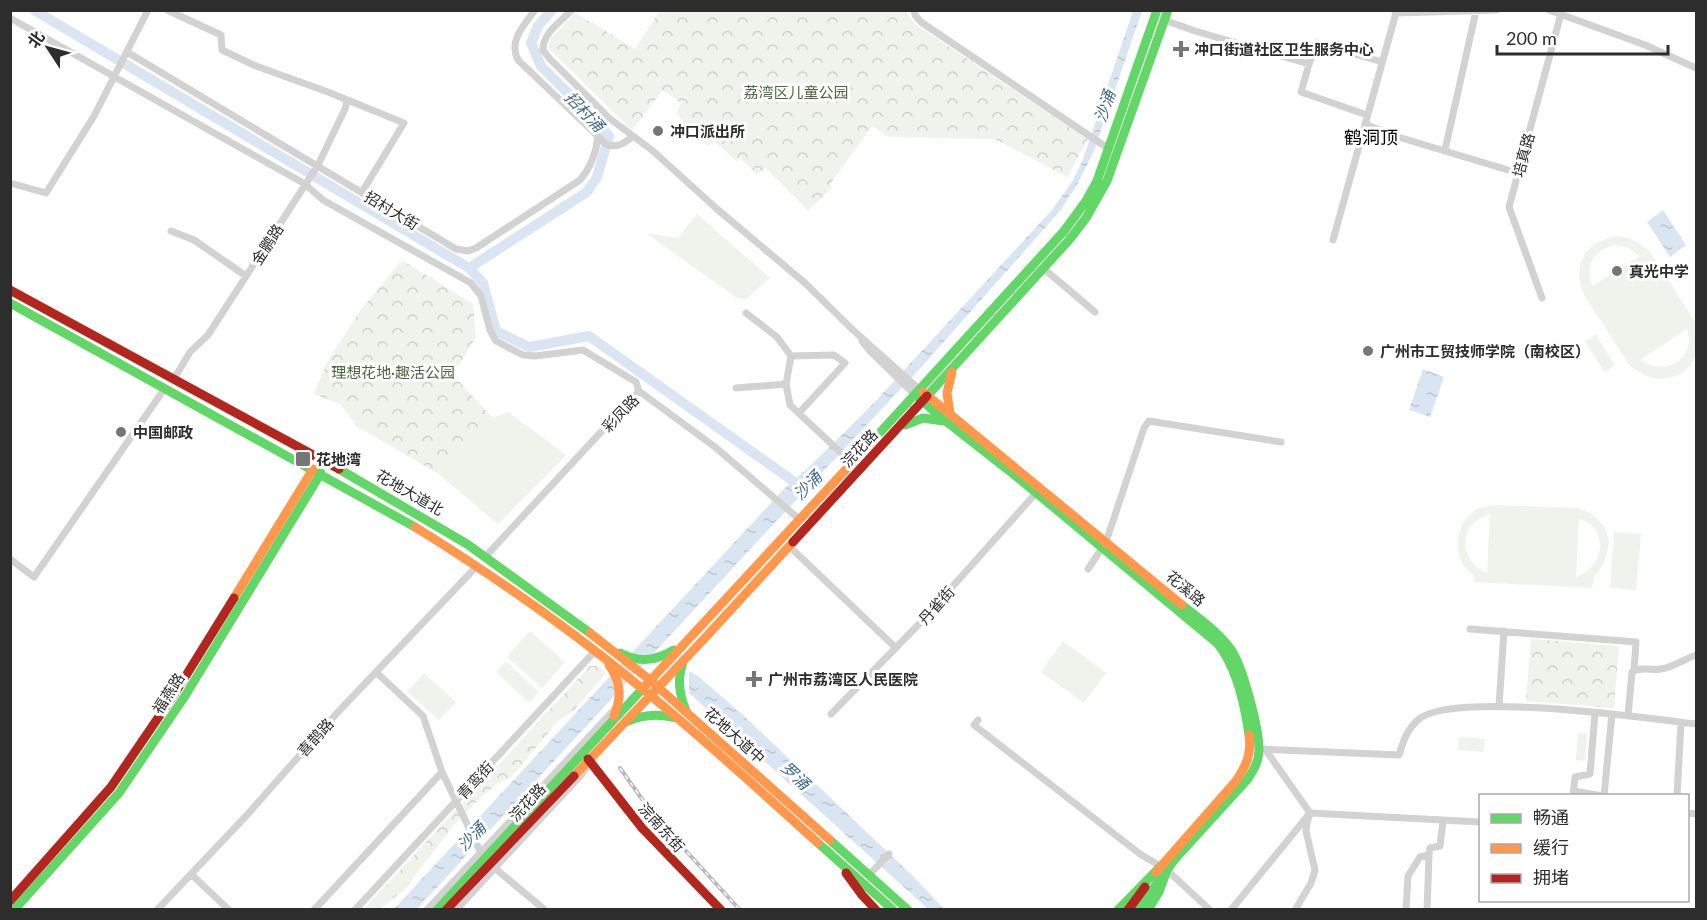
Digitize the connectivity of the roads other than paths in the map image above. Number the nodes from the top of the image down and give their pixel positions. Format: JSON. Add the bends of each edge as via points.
{"nodes":[{"id":1,"x":148,"y":10,"type":"edge"},
{"id":2,"x":167,"y":10,"type":"edge"},
{"id":3,"x":535,"y":10,"type":"edge"},
{"id":4,"x":572,"y":10,"type":"edge"},
{"id":5,"x":914,"y":10,"type":"edge"},
{"id":6,"x":1157,"y":10,"type":"edge"},
{"id":7,"x":1497,"y":10,"type":"edge"},
{"id":8,"x":1549,"y":10,"type":"edge"},
{"id":9,"x":1476,"y":11,"type":"edge"},
{"id":10,"x":1395,"y":12,"type":"edge"},
{"id":11,"x":1561,"y":12,"type":"edge"},
{"id":12,"x":1166,"y":15,"type":"edge"},
{"id":13,"x":10,"y":18,"type":"edge"},
{"id":14,"x":126,"y":53,"type":"junction"},
{"id":15,"x":1382,"y":62,"type":"junction"},
{"id":16,"x":1310,"y":64,"type":"junction"},
{"id":17,"x":1696,"y":68,"type":"edge"},
{"id":18,"x":116,"y":73,"type":"junction"},
{"id":19,"x":347,"y":101,"type":"junction"},
{"id":20,"x":1367,"y":115,"type":"junction"},
{"id":21,"x":1365,"y":124,"type":"junction"},
{"id":22,"x":633,"y":136,"type":"junction"},
{"id":23,"x":600,"y":139,"type":"junction"},
{"id":24,"x":1105,"y":147,"type":"junction"},
{"id":25,"x":1445,"y":150,"type":"junction"},
{"id":26,"x":317,"y":166,"type":"junction"},
{"id":27,"x":1518,"y":174,"type":"junction"},
{"id":28,"x":307,"y":182,"type":"junction"},
{"id":29,"x":10,"y":183,"type":"edge"},
{"id":30,"x":362,"y":192,"type":"junction"},
{"id":31,"x":171,"y":231,"type":"dead end"},
{"id":32,"x":1333,"y":240,"type":"dead end"},
{"id":33,"x":1043,"y":268,"type":"junction"},
{"id":34,"x":246,"y":276,"type":"junction"},
{"id":35,"x":10,"y":290,"type":"edge"},
{"id":36,"x":1542,"y":298,"type":"dead end"},
{"id":37,"x":10,"y":303,"type":"edge"},
{"id":38,"x":1095,"y":312,"type":"dead end"},
{"id":39,"x":746,"y":313,"type":"dead end"},
{"id":40,"x":791,"y":356,"type":"junction"},
{"id":41,"x":955,"y":366,"type":"junction"},
{"id":42,"x":174,"y":379,"type":"junction"},
{"id":43,"x":786,"y":384,"type":"junction"},
{"id":44,"x":165,"y":388,"type":"junction"},
{"id":45,"x":736,"y":388,"type":"dead end"},
{"id":46,"x":914,"y":389,"type":"junction"},
{"id":47,"x":639,"y":391,"type":"junction"},
{"id":48,"x":925,"y":399,"type":"junction"},
{"id":49,"x":799,"y":413,"type":"junction"},
{"id":50,"x":948,"y":419,"type":"junction"},
{"id":51,"x":897,"y":429,"type":"junction"},
{"id":52,"x":1281,"y":442,"type":"dead end"},
{"id":53,"x":852,"y":463,"type":"junction"},
{"id":54,"x":317,"y":471,"type":"junction"},
{"id":55,"x":1036,"y":493,"type":"junction"},
{"id":56,"x":799,"y":519,"type":"junction"},
{"id":57,"x":1104,"y":545,"type":"junction"},
{"id":58,"x":789,"y":546,"type":"junction"},
{"id":59,"x":485,"y":557,"type":"junction"},
{"id":60,"x":10,"y":559,"type":"edge"},
{"id":61,"x":476,"y":567,"type":"junction"},
{"id":62,"x":1088,"y":569,"type":"dead end"},
{"id":63,"x":1470,"y":629,"type":"dead end"},
{"id":64,"x":1504,"y":631,"type":"junction"},
{"id":65,"x":896,"y":648,"type":"junction"},
{"id":66,"x":614,"y":651,"type":"junction"},
{"id":67,"x":672,"y":654,"type":"junction"},
{"id":68,"x":1696,"y":655,"type":"edge"},
{"id":69,"x":603,"y":658,"type":"junction"},
{"id":70,"x":683,"y":661,"type":"junction"},
{"id":71,"x":1634,"y":671,"type":"junction"},
{"id":72,"x":376,"y":672,"type":"junction"},
{"id":73,"x":654,"y":683,"type":"junction"},
{"id":74,"x":646,"y":691,"type":"junction"},
{"id":75,"x":1499,"y":706,"type":"junction"},
{"id":76,"x":1595,"y":713,"type":"junction"},
{"id":77,"x":831,"y":714,"type":"dead end"},
{"id":78,"x":1612,"y":714,"type":"junction"},
{"id":79,"x":616,"y":715,"type":"junction"},
{"id":80,"x":682,"y":715,"type":"junction"},
{"id":81,"x":1628,"y":716,"type":"junction"},
{"id":82,"x":978,"y":720,"type":"dead end"},
{"id":83,"x":1681,"y":723,"type":"junction"},
{"id":84,"x":1696,"y":724,"type":"edge"},
{"id":85,"x":1262,"y":749,"type":"junction"},
{"id":86,"x":588,"y":759,"type":"junction"},
{"id":87,"x":442,"y":772,"type":"junction"},
{"id":88,"x":1574,"y":793,"type":"edge"},
{"id":89,"x":1603,"y":794,"type":"edge"},
{"id":90,"x":1677,"y":794,"type":"edge"},
{"id":91,"x":455,"y":801,"type":"junction"},
{"id":92,"x":1311,"y":813,"type":"junction"},
{"id":93,"x":1443,"y":821,"type":"junction"},
{"id":94,"x":1479,"y":822,"type":"edge"},
{"id":95,"x":828,"y":853,"type":"junction"},
{"id":96,"x":889,"y":854,"type":"dead end"},
{"id":97,"x":497,"y":855,"type":"junction"},
{"id":98,"x":1429,"y":855,"type":"junction"},
{"id":99,"x":487,"y":861,"type":"junction"},
{"id":100,"x":843,"y":868,"type":"junction"},
{"id":101,"x":1164,"y":868,"type":"junction"},
{"id":102,"x":191,"y":874,"type":"junction"},
{"id":103,"x":869,"y":875,"type":"junction"},
{"id":104,"x":10,"y":901,"type":"edge"},
{"id":105,"x":12,"y":908,"type":"edge"},
{"id":106,"x":715,"y":908,"type":"edge"},
{"id":107,"x":157,"y":909,"type":"edge"},
{"id":108,"x":229,"y":909,"type":"edge"},
{"id":109,"x":314,"y":909,"type":"edge"},
{"id":110,"x":355,"y":909,"type":"edge"},
{"id":111,"x":427,"y":909,"type":"edge"},
{"id":112,"x":437,"y":909,"type":"edge"},
{"id":113,"x":446,"y":909,"type":"edge"},
{"id":114,"x":456,"y":909,"type":"edge"},
{"id":115,"x":545,"y":909,"type":"edge"},
{"id":116,"x":876,"y":909,"type":"edge"},
{"id":117,"x":884,"y":909,"type":"edge"},
{"id":118,"x":893,"y":909,"type":"edge"},
{"id":119,"x":908,"y":909,"type":"edge"},
{"id":120,"x":1118,"y":909,"type":"edge"},
{"id":121,"x":1128,"y":909,"type":"edge"},
{"id":122,"x":1137,"y":909,"type":"edge"},
{"id":123,"x":1148,"y":909,"type":"edge"},
{"id":124,"x":1210,"y":909,"type":"edge"},
{"id":125,"x":1231,"y":909,"type":"edge"},
{"id":126,"x":1295,"y":909,"type":"edge"},
{"id":127,"x":1406,"y":909,"type":"edge"},
{"id":128,"x":1426,"y":909,"type":"edge"}],
"edges":[{"from":1,"to":14,"type":"street"},
{"from":2,"to":19,"type":"street","via":[[221,35],[222,50]]},
{"from":3,"to":23,"type":"street","via":[[514,42],[516,55]]},
{"from":4,"to":22,"type":"street","via":[[547,36],[543,50],[609,118]]},
{"from":5,"to":24,"type":"street","via":[[921,22]]},
{"from":6,"to":24,"type":"main road","name":"浣花路"},
{"from":7,"to":9,"type":"street"},
{"from":8,"to":11,"type":"street"},
{"from":9,"to":10,"type":"street"},
{"from":9,"to":25,"type":"street"},
{"from":10,"to":15,"type":"street"},
{"from":11,"to":17,"type":"street"},
{"from":11,"to":27,"type":"street","name":"培真路"},
{"from":12,"to":16,"type":"street","via":[[1195,31]]},
{"from":12,"to":33,"type":"main road","name":"浣花路","via":[[1107,181],[1086,218]]},
{"from":13,"to":18,"type":"street"},
{"from":14,"to":18,"type":"street"},
{"from":14,"to":26,"type":"street","name":"招村大街"},
{"from":15,"to":16,"type":"street","via":[[1317,43]]},
{"from":15,"to":20,"type":"street"},
{"from":16,"to":20,"type":"street","via":[[1301,92]]},
{"from":18,"to":28,"type":"street"},
{"from":18,"to":29,"type":"street","via":[[46,194]]},
{"from":19,"to":26,"type":"street","name":"金鹏路"},
{"from":19,"to":30,"type":"street","via":[[404,123]]},
{"from":20,"to":21,"type":"street"},
{"from":21,"to":25,"type":"street"},
{"from":21,"to":32,"type":"street"},
{"from":22,"to":23,"type":"street","via":[[611,146]]},
{"from":22,"to":46,"type":"street","via":[[806,283]]},
{"from":23,"to":30,"type":"street","name":"招村大街","via":[[580,180],[468,251],[456,249]]},
{"from":24,"to":46,"type":"main road","name":"浣花路","via":[[1097,181],[1064,231]]},
{"from":25,"to":27,"type":"street"},
{"from":26,"to":28,"type":"street","name":"金鹏路"},
{"from":26,"to":30,"type":"street","name":"招村大街"},
{"from":27,"to":36,"type":"street","name":"培真路","via":[[1509,207]]},
{"from":28,"to":34,"type":"street","name":"金鹏路"},
{"from":28,"to":47,"type":"street","via":[[323,200],[471,283],[481,296],[496,341],[523,355],[583,350],[636,382]]},
{"from":31,"to":34,"type":"street","via":[[194,240]]},
{"from":33,"to":38,"type":"street"},
{"from":33,"to":41,"type":"main road","name":"浣花路"},
{"from":34,"to":42,"type":"street","name":"金鹏路"},
{"from":35,"to":42,"type":"main road","name":"花地大道北"},
{"from":37,"to":44,"type":"main road","name":"花地大道北"},
{"from":39,"to":40,"type":"street","via":[[777,337]]},
{"from":40,"to":43,"type":"street"},
{"from":40,"to":49,"type":"street","via":[[834,355],[845,363]]},
{"from":41,"to":48,"type":"main road","name":"浣花路"},
{"from":41,"to":50,"type":"main road","via":[[947,386]]},
{"from":42,"to":59,"type":"main road","name":"花地大道北","via":[[365,483]]},
{"from":43,"to":45,"type":"street"},
{"from":43,"to":49,"type":"street","via":[[790,405]]},
{"from":44,"to":54,"type":"main road","name":"花地大道北"},
{"from":44,"to":60,"type":"street","via":[[34,577]]},
{"from":46,"to":48,"type":"main road","name":"花溪路"},
{"from":46,"to":53,"type":"main road","name":"浣花路"},
{"from":47,"to":56,"type":"street","name":"彩凤路","via":[[715,447]]},
{"from":47,"to":59,"type":"street","name":"彩凤路"},
{"from":48,"to":50,"type":"main road","name":"花溪路"},
{"from":48,"to":51,"type":"main road","name":"浣花路"},
{"from":49,"to":53,"type":"street"},
{"from":50,"to":51,"type":"main road","via":[[926,417]]},
{"from":50,"to":55,"type":"main road","name":"花溪路"},
{"from":50,"to":57,"type":"main road","name":"花溪路"},
{"from":51,"to":58,"type":"main road","name":"浣花路"},
{"from":52,"to":57,"type":"street","via":[[1149,421]]},
{"from":53,"to":56,"type":"main road","name":"浣花路"},
{"from":54,"to":61,"type":"main road","name":"花地大道北","via":[[425,532]]},
{"from":54,"to":104,"type":"main road","name":"福燕路","via":[[111,787]]},
{"from":54,"to":105,"type":"main road","name":"福燕路","via":[[185,696],[119,793]]},
{"from":55,"to":57,"type":"main road","name":"花溪路"},
{"from":55,"to":65,"type":"street","name":"丹雀街"},
{"from":56,"to":67,"type":"main road","name":"浣花路"},
{"from":57,"to":62,"type":"street"},
{"from":57,"to":85,"type":"main road","name":"花溪路","via":[[1227,643],[1238,662]]},
{"from":57,"to":101,"type":"main road","name":"花溪路","via":[[1225,652],[1247,721],[1247,765]]},
{"from":58,"to":65,"type":"street"},
{"from":58,"to":70,"type":"main road","name":"浣花路"},
{"from":59,"to":66,"type":"main road","name":"花地大道北"},
{"from":61,"to":69,"type":"main road","name":"花地大道北"},
{"from":61,"to":72,"type":"street","name":"喜鹊路"},
{"from":63,"to":64,"type":"street"},
{"from":64,"to":71,"type":"street","via":[[1636,642]]},
{"from":64,"to":75,"type":"street"},
{"from":65,"to":77,"type":"street","name":"丹雀街"},
{"from":66,"to":67,"type":"main road","via":[[648,661]]},
{"from":66,"to":73,"type":"main road","name":"花地大道北"},
{"from":67,"to":73,"type":"main road","name":"浣花路"},
{"from":68,"to":71,"type":"street","via":[[1659,670]]},
{"from":69,"to":74,"type":"main road","name":"花地大道北"},
{"from":69,"to":79,"type":"main road","via":[[617,677],[621,692]]},
{"from":69,"to":91,"type":"street","name":"青鸾街"},
{"from":70,"to":73,"type":"main road","name":"浣花路"},
{"from":70,"to":80,"type":"main road","via":[[677,686]]},
{"from":71,"to":81,"type":"street"},
{"from":72,"to":87,"type":"street","via":[[423,716]]},
{"from":72,"to":102,"type":"street","name":"喜鹊路"},
{"from":73,"to":74,"type":"main road","name":"浣花路"},
{"from":73,"to":80,"type":"main road","name":"花地大道中"},
{"from":74,"to":79,"type":"main road","name":"浣花路"},
{"from":74,"to":79,"type":"main road","name":"浣花路"},
{"from":74,"to":80,"type":"main road","name":"花地大道中"},
{"from":75,"to":76,"type":"street"},
{"from":75,"to":85,"type":"street","via":[[1429,713],[1411,728],[1399,755]]},
{"from":76,"to":78,"type":"street"},
{"from":76,"to":88,"type":"street","via":[[1590,774],[1575,777]]},
{"from":78,"to":81,"type":"street"},
{"from":78,"to":89,"type":"street"},
{"from":79,"to":80,"type":"main road"},
{"from":79,"to":86,"type":"main road","name":"浣花路"},
{"from":79,"to":97,"type":"main road","name":"浣花路"},
{"from":79,"to":99,"type":"street"},
{"from":80,"to":95,"type":"main road","name":"花地大道中"},
{"from":80,"to":103,"type":"main road","name":"花地大道中"},
{"from":81,"to":83,"type":"street"},
{"from":82,"to":101,"type":"street","via":[[975,726],[1140,854]]},
{"from":83,"to":84,"type":"street"},
{"from":83,"to":90,"type":"street"},
{"from":85,"to":92,"type":"street"},
{"from":85,"to":101,"type":"main road","name":"花溪路","via":[[1247,780]]},
{"from":86,"to":97,"type":"main road","name":"浣花路"},
{"from":86,"to":106,"type":"main road","name":"浣南东街","via":[[642,828]]},
{"from":87,"to":91,"type":"street"},
{"from":87,"to":109,"type":"street"},
{"from":91,"to":99,"type":"street"},
{"from":91,"to":110,"type":"street","name":"青鸾街"},
{"from":92,"to":93,"type":"street"},
{"from":92,"to":125,"type":"street"},
{"from":92,"to":126,"type":"street","via":[[1306,831],[1315,870]]},
{"from":93,"to":94,"type":"street"},
{"from":93,"to":98,"type":"street","via":[[1440,846],[1431,849]]},
{"from":95,"to":100,"type":"main road"},
{"from":95,"to":118,"type":"main road","name":"花地大道中"},
{"from":96,"to":103,"type":"street"},
{"from":97,"to":99,"type":"main road","name":"浣花路"},
{"from":98,"to":127,"type":"street","via":[[1420,857],[1408,876]]},
{"from":98,"to":128,"type":"street"},
{"from":99,"to":111,"type":"street"},
{"from":99,"to":112,"type":"main road","name":"浣花路"},
{"from":99,"to":113,"type":"main road","name":"浣花路"},
{"from":99,"to":114,"type":"street"},
{"from":99,"to":115,"type":"street"},
{"from":100,"to":116,"type":"main road"},
{"from":100,"to":117,"type":"main road"},
{"from":101,"to":120,"type":"main road"},
{"from":101,"to":121,"type":"main road"},
{"from":101,"to":122,"type":"main road"},
{"from":101,"to":123,"type":"main road","via":[[1159,892]]},
{"from":101,"to":124,"type":"street"},
{"from":102,"to":107,"type":"street","name":"喜鹊路"},
{"from":102,"to":108,"type":"street"},
{"from":103,"to":119,"type":"main road","name":"花地大道中"}]}
